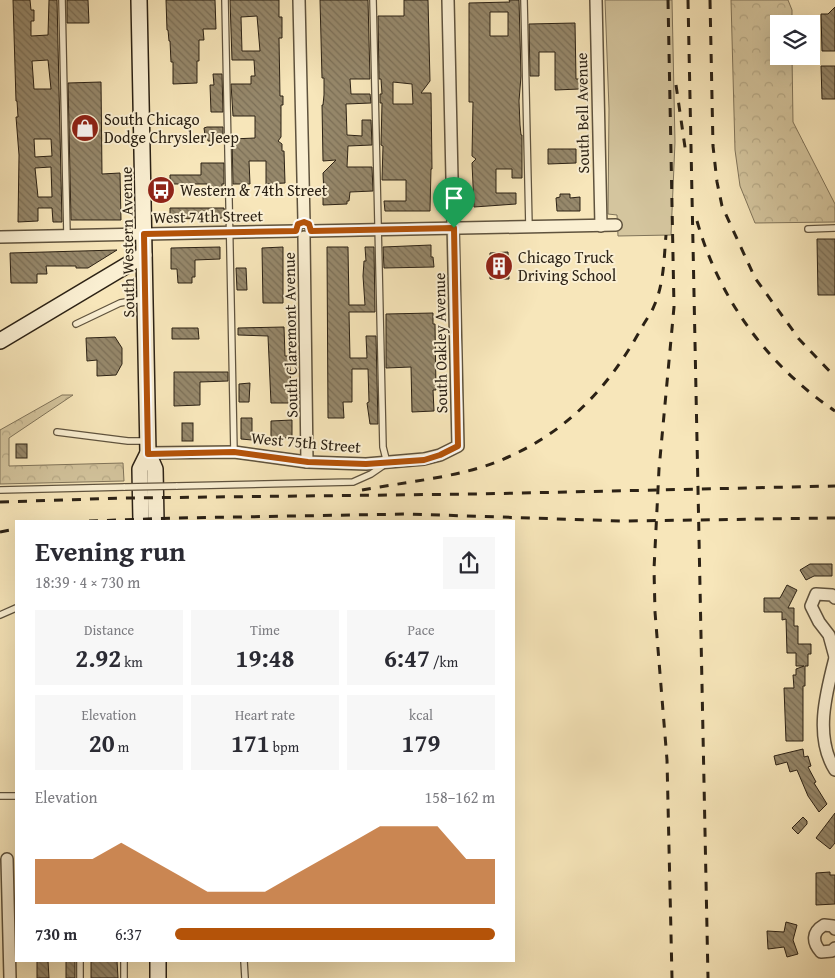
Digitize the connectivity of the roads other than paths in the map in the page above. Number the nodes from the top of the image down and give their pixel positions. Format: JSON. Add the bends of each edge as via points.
{"nodes":[{"id":1,"x":62,"y":0,"type":"edge"},
{"id":2,"x":139,"y":0,"type":"edge"},
{"id":3,"x":225,"y":0,"type":"edge"},
{"id":4,"x":300,"y":0,"type":"edge"},
{"id":5,"x":373,"y":0,"type":"edge"},
{"id":6,"x":448,"y":0,"type":"edge"},
{"id":7,"x":524,"y":0,"type":"edge"},
{"id":8,"x":596,"y":0,"type":"edge"},
{"id":9,"x":616,"y":225,"type":"dead end"},
{"id":10,"x":601,"y":226,"type":"junction"},
{"id":11,"x":529,"y":227,"type":"junction"},
{"id":12,"x":454,"y":228,"type":"junction"},
{"id":13,"x":835,"y":228,"type":"edge"},
{"id":14,"x":808,"y":229,"type":"dead end"},
{"id":15,"x":304,"y":230,"type":"junction"},
{"id":16,"x":377,"y":230,"type":"junction"},
{"id":17,"x":230,"y":232,"type":"junction"},
{"id":18,"x":144,"y":234,"type":"junction"},
{"id":19,"x":67,"y":235,"type":"junction"},
{"id":20,"x":0,"y":237,"type":"edge"},
{"id":21,"x":144,"y":255,"type":"junction"},
{"id":22,"x":146,"y":298,"type":"junction"},
{"id":23,"x":76,"y":324,"type":"dead end"},
{"id":24,"x":0,"y":340,"type":"edge"},
{"id":25,"x":57,"y":432,"type":"dead end"},
{"id":26,"x":458,"y":446,"type":"joint"},
{"id":27,"x":148,"y":448,"type":"junction"},
{"id":28,"x":234,"y":452,"type":"junction"},
{"id":29,"x":308,"y":462,"type":"junction"},
{"id":30,"x":387,"y":463,"type":"junction"},
{"id":31,"x":0,"y":490,"type":"edge"},
{"id":32,"x":141,"y":520,"type":"edge"},
{"id":33,"x":156,"y":520,"type":"edge"},
{"id":34,"x":835,"y":598,"type":"edge"},
{"id":35,"x":15,"y":608,"type":"edge"},
{"id":36,"x":0,"y":616,"type":"edge"},
{"id":37,"x":835,"y":658,"type":"edge"},
{"id":38,"x":835,"y":770,"type":"edge"},
{"id":39,"x":0,"y":796,"type":"edge"},
{"id":40,"x":15,"y":796,"type":"edge"},
{"id":41,"x":8,"y":859,"type":"edge"},
{"id":42,"x":835,"y":929,"type":"edge"},
{"id":43,"x":835,"y":948,"type":"edge"},
{"id":44,"x":80,"y":962,"type":"edge"},
{"id":45,"x":124,"y":962,"type":"edge"},
{"id":46,"x":158,"y":962,"type":"edge"},
{"id":47,"x":244,"y":962,"type":"edge"},
{"id":48,"x":10,"y":978,"type":"edge"},
{"id":49,"x":80,"y":978,"type":"edge"},
{"id":50,"x":124,"y":978,"type":"edge"},
{"id":51,"x":158,"y":978,"type":"edge"},
{"id":52,"x":245,"y":978,"type":"edge"}],
"edges":[{"from":1,"to":19,"type":"lane"},
{"from":2,"to":18,"type":"main road","name":"South Western Avenue"},
{"from":3,"to":17,"type":"lane"},
{"from":4,"to":15,"type":"street","name":"South Claremont Avenue"},
{"from":5,"to":16,"type":"lane"},
{"from":6,"to":12,"type":"street","name":"South Oakley Avenue"},
{"from":7,"to":11,"type":"lane"},
{"from":8,"to":10,"type":"street","name":"South Bell Avenue"},
{"from":9,"to":10,"type":"street","name":"West 74th Street"},
{"from":10,"to":11,"type":"street","name":"West 74th Street"},
{"from":11,"to":12,"type":"street","name":"West 74th Street"},
{"from":12,"to":16,"type":"street","name":"West 74th Street"},
{"from":12,"to":26,"type":"street","name":"South Oakley Avenue"},
{"from":13,"to":14,"type":"lane"},
{"from":15,"to":16,"type":"street","name":"West 74th Street"},
{"from":15,"to":17,"type":"street","name":"West 74th Street"},
{"from":15,"to":29,"type":"street","name":"South Claremont Avenue"},
{"from":16,"to":30,"type":"lane","via":[[383,448]]},
{"from":17,"to":18,"type":"street","name":"West 74th Street"},
{"from":17,"to":28,"type":"lane"},
{"from":18,"to":19,"type":"street","name":"West 74th Street"},
{"from":18,"to":21,"type":"main road","name":"South Western Avenue"},
{"from":19,"to":20,"type":"street","name":"West 74th Street"},
{"from":21,"to":22,"type":"main road","name":"South Western Avenue"},
{"from":21,"to":24,"type":"main road"},
{"from":22,"to":23,"type":"lane","via":[[120,303]]},
{"from":22,"to":27,"type":"main road","name":"South Western Avenue"},
{"from":25,"to":27,"type":"lane"},
{"from":26,"to":30,"type":"street","name":"West 75th Street","via":[[424,460]]},
{"from":27,"to":28,"type":"street","name":"West 75th Street"},
{"from":27,"to":32,"type":"main road","name":"South Western Avenue","via":[[140,470]]},
{"from":27,"to":33,"type":"main road","name":"South Western Avenue","via":[[155,470]]},
{"from":28,"to":29,"type":"street","name":"West 75th Street"},
{"from":29,"to":30,"type":"street","name":"West 75th Street"},
{"from":30,"to":31,"type":"lane","bridge":true,"via":[[353,482]]},
{"from":34,"to":37,"type":"street","via":[[816,594],[811,606],[829,635]]},
{"from":35,"to":36,"type":"lane"},
{"from":37,"to":38,"type":"street","via":[[825,694],[824,727],[825,745]]},
{"from":39,"to":40,"type":"lane"},
{"from":41,"to":48,"type":"street"},
{"from":42,"to":43,"type":"street","via":[[824,925],[816,930],[814,937],[815,946],[821,952]]},
{"from":44,"to":49,"type":"lane"},
{"from":45,"to":50,"type":"lane"},
{"from":46,"to":51,"type":"main road"},
{"from":47,"to":52,"type":"lane"}]}
